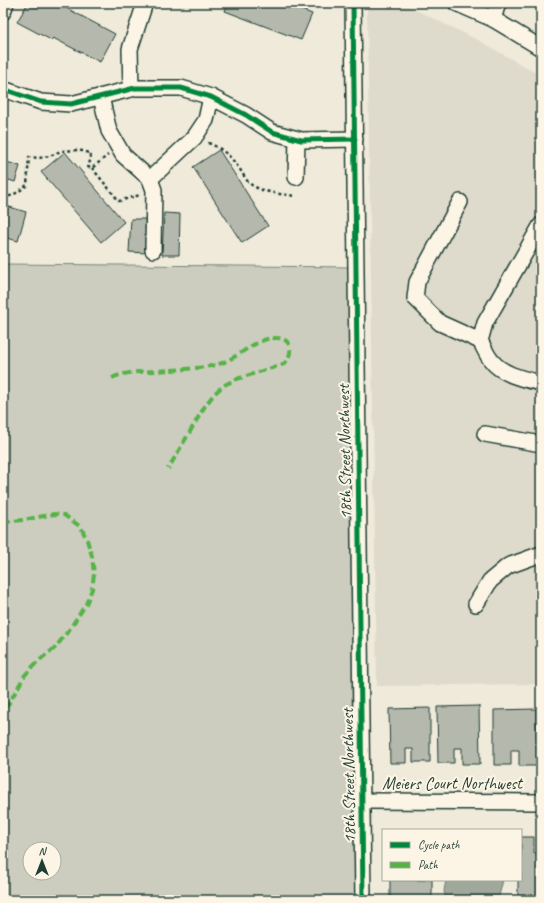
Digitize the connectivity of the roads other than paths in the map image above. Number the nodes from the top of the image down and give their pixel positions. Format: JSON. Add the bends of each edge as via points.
{"nodes":[{"id":1,"x":6,"y":3,"type":"edge"},
{"id":2,"x":145,"y":3,"type":"edge"},
{"id":3,"x":353,"y":3,"type":"edge"},
{"id":4,"x":456,"y":3,"type":"edge"},
{"id":5,"x":498,"y":3,"type":"edge"},
{"id":6,"x":3,"y":12,"type":"edge"},
{"id":7,"x":493,"y":19,"type":"junction"},
{"id":8,"x":541,"y":48,"type":"edge"},
{"id":9,"x":3,"y":89,"type":"edge"},
{"id":10,"x":131,"y":89,"type":"junction"},
{"id":11,"x":101,"y":97,"type":"junction"},
{"id":12,"x":211,"y":97,"type":"junction"},
{"id":13,"x":297,"y":139,"type":"junction"},
{"id":14,"x":355,"y":139,"type":"junction"},
{"id":15,"x":296,"y":177,"type":"dead end"},
{"id":16,"x":152,"y":185,"type":"junction"},
{"id":17,"x":460,"y":202,"type":"dead end"},
{"id":18,"x":541,"y":225,"type":"edge"},
{"id":19,"x":153,"y":250,"type":"dead end"},
{"id":20,"x":480,"y":341,"type":"junction"},
{"id":21,"x":541,"y":382,"type":"edge"},
{"id":22,"x":485,"y":434,"type":"dead end"},
{"id":23,"x":541,"y":444,"type":"edge"},
{"id":24,"x":541,"y":554,"type":"edge"},
{"id":25,"x":476,"y":604,"type":"dead end"},
{"id":26,"x":362,"y":801,"type":"junction"},
{"id":27,"x":541,"y":802,"type":"edge"},
{"id":28,"x":363,"y":900,"type":"edge"}],
"edges":[{"from":1,"to":6,"type":"street"},
{"from":2,"to":10,"type":"street","via":[[130,49]]},
{"from":3,"to":14,"type":"street","name":"18th Street Northwest"},
{"from":4,"to":7,"type":"street"},
{"from":5,"to":7,"type":"street"},
{"from":7,"to":8,"type":"street"},
{"from":9,"to":11,"type":"street","via":[[41,102],[71,104]]},
{"from":10,"to":11,"type":"street"},
{"from":10,"to":12,"type":"street","via":[[181,88]]},
{"from":11,"to":16,"type":"street","via":[[109,131],[123,155]]},
{"from":12,"to":13,"type":"street","via":[[272,132]]},
{"from":12,"to":16,"type":"street","via":[[206,120],[194,138]]},
{"from":13,"to":14,"type":"street"},
{"from":13,"to":15,"type":"street"},
{"from":14,"to":26,"type":"street","name":"18th Street Northwest"},
{"from":16,"to":19,"type":"street"},
{"from":17,"to":20,"type":"street","via":[[416,282],[415,298],[440,323]]},
{"from":18,"to":20,"type":"street","via":[[485,323]]},
{"from":20,"to":21,"type":"street","via":[[491,361],[504,372],[522,379]]},
{"from":22,"to":23,"type":"street"},
{"from":24,"to":25,"type":"street","via":[[508,566],[490,581]]},
{"from":26,"to":27,"type":"street","name":"Meiers Court Northwest"},
{"from":26,"to":28,"type":"street","name":"18th Street Northwest"}]}
